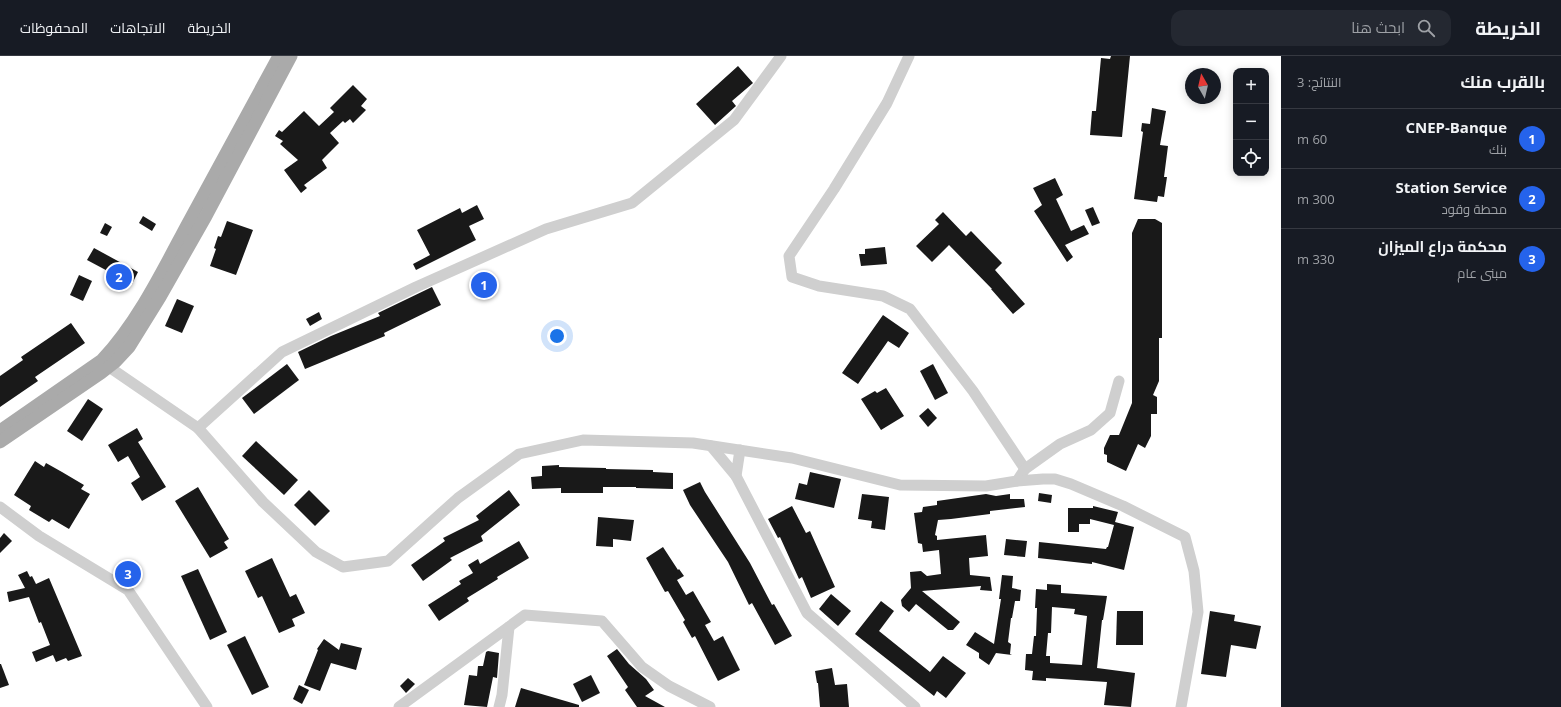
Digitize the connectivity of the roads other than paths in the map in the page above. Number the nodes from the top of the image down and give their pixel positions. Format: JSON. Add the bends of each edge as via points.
{"nodes":[{"id":1,"x":279,"y":56,"type":"edge"},
{"id":2,"x":291,"y":56,"type":"edge"},
{"id":3,"x":780,"y":56,"type":"edge"},
{"id":4,"x":909,"y":56,"type":"edge"},
{"id":5,"x":109,"y":367,"type":"junction"},
{"id":6,"x":1119,"y":381,"type":"dead end"},
{"id":7,"x":198,"y":428,"type":"junction"},
{"id":8,"x":0,"y":431,"type":"edge"},
{"id":9,"x":0,"y":442,"type":"edge"},
{"id":10,"x":711,"y":446,"type":"junction"},
{"id":11,"x":740,"y":450,"type":"junction"},
{"id":12,"x":1025,"y":469,"type":"junction"},
{"id":13,"x":736,"y":476,"type":"junction"},
{"id":14,"x":1017,"y":481,"type":"junction"},
{"id":15,"x":0,"y":507,"type":"edge"},
{"id":16,"x":509,"y":627,"type":"junction"},
{"id":17,"x":410,"y":703,"type":"edge"},
{"id":18,"x":690,"y":703,"type":"edge"},
{"id":19,"x":206,"y":707,"type":"edge"},
{"id":20,"x":399,"y":707,"type":"edge"},
{"id":21,"x":499,"y":707,"type":"edge"},
{"id":22,"x":710,"y":707,"type":"edge"},
{"id":23,"x":915,"y":707,"type":"edge"},
{"id":24,"x":1181,"y":707,"type":"edge"}],
"edges":[{"from":1,"to":8,"type":"main road","via":[[164,269],[116,346],[102,360]]},
{"from":2,"to":5,"type":"main road","via":[[160,297],[129,347]]},
{"from":3,"to":7,"type":"street","via":[[734,120],[632,203],[546,230],[416,287],[282,352]]},
{"from":4,"to":12,"type":"street","via":[[887,103],[789,256],[792,277],[819,286],[883,296],[910,309],[973,391]]},
{"from":5,"to":7,"type":"street"},
{"from":5,"to":9,"type":"main road"},
{"from":6,"to":12,"type":"street","via":[[1110,413],[1091,430],[1060,444]]},
{"from":7,"to":10,"type":"street","via":[[263,502],[316,552],[343,567],[388,561],[458,498],[519,454],[583,440],[693,443]]},
{"from":10,"to":11,"type":"street"},
{"from":10,"to":13,"type":"street"},
{"from":11,"to":13,"type":"street"},
{"from":11,"to":14,"type":"street","via":[[792,458],[900,485],[986,486]]},
{"from":12,"to":14,"type":"street"},
{"from":13,"to":23,"type":"street","via":[[807,613]]},
{"from":14,"to":24,"type":"street","via":[[1055,479],[1071,484],[1185,537],[1194,571],[1198,612]]},
{"from":15,"to":19,"type":"street","via":[[39,536],[128,590]]},
{"from":16,"to":17,"type":"street"},
{"from":16,"to":18,"type":"street","via":[[525,615],[602,621],[642,667]]},
{"from":16,"to":21,"type":"street"},
{"from":17,"to":20,"type":"street"},
{"from":18,"to":22,"type":"street"}]}
